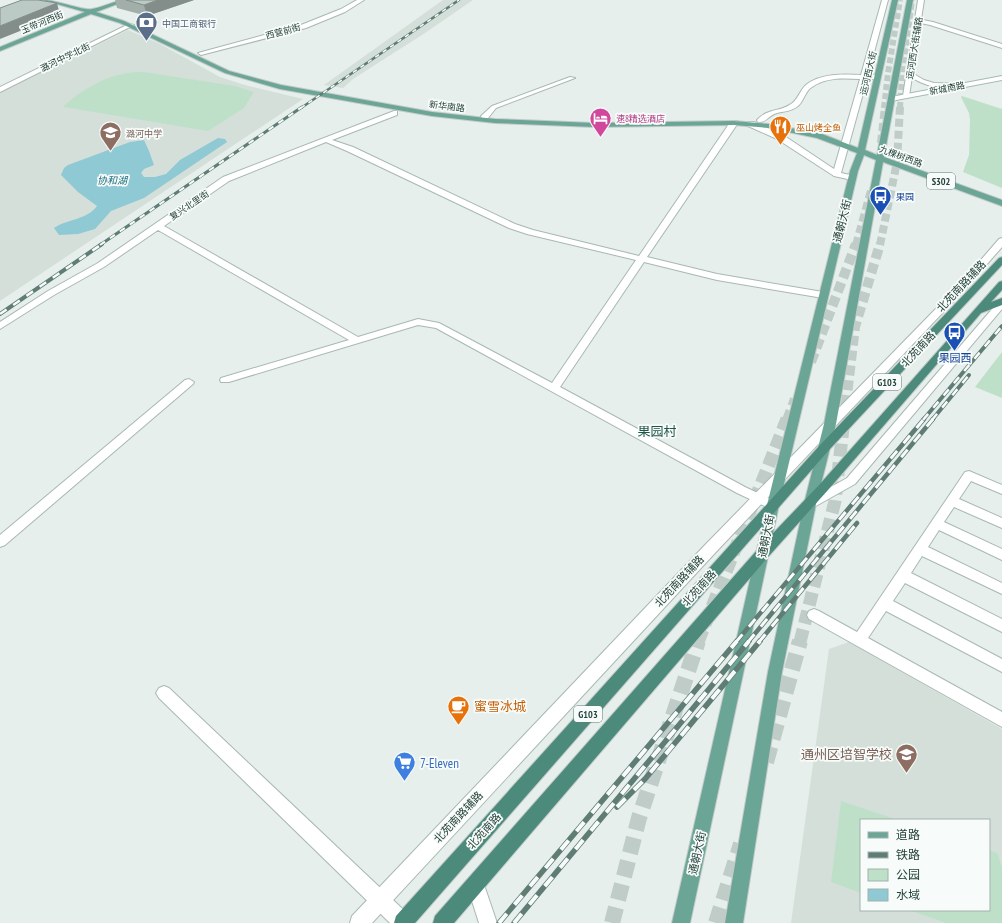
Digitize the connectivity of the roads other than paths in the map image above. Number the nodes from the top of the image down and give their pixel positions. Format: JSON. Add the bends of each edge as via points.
{"nodes":[{"id":1,"x":46,"y":0,"type":"edge"},
{"id":2,"x":63,"y":0,"type":"edge"},
{"id":3,"x":114,"y":0,"type":"edge"},
{"id":4,"x":125,"y":0,"type":"edge"},
{"id":5,"x":361,"y":0,"type":"edge"},
{"id":6,"x":884,"y":0,"type":"edge"},
{"id":7,"x":895,"y":0,"type":"edge"},
{"id":8,"x":910,"y":0,"type":"edge"},
{"id":9,"x":921,"y":0,"type":"edge"},
{"id":10,"x":92,"y":10,"type":"junction"},
{"id":11,"x":918,"y":21,"type":"junction"},
{"id":12,"x":131,"y":25,"type":"junction"},
{"id":13,"x":0,"y":45,"type":"edge"},
{"id":14,"x":1002,"y":46,"type":"edge"},
{"id":15,"x":0,"y":49,"type":"edge"},
{"id":16,"x":201,"y":53,"type":"junction"},
{"id":17,"x":910,"y":74,"type":"junction"},
{"id":18,"x":864,"y":77,"type":"junction"},
{"id":19,"x":877,"y":77,"type":"junction"},
{"id":20,"x":572,"y":78,"type":"dead end"},
{"id":21,"x":1002,"y":78,"type":"edge"},
{"id":22,"x":960,"y":86,"type":"junction"},
{"id":23,"x":0,"y":90,"type":"edge"},
{"id":24,"x":906,"y":96,"type":"junction"},
{"id":25,"x":891,"y":99,"type":"junction"},
{"id":26,"x":394,"y":113,"type":"dead end"},
{"id":27,"x":485,"y":116,"type":"junction"},
{"id":28,"x":761,"y":120,"type":"junction"},
{"id":29,"x":734,"y":123,"type":"junction"},
{"id":30,"x":751,"y":124,"type":"junction"},
{"id":31,"x":326,"y":140,"type":"junction"},
{"id":32,"x":846,"y":142,"type":"junction"},
{"id":33,"x":861,"y":148,"type":"junction"},
{"id":34,"x":881,"y":156,"type":"junction"},
{"id":35,"x":837,"y":174,"type":"junction"},
{"id":36,"x":852,"y":178,"type":"junction"},
{"id":37,"x":1002,"y":196,"type":"edge"},
{"id":38,"x":1002,"y":203,"type":"edge"},
{"id":39,"x":158,"y":226,"type":"junction"},
{"id":40,"x":1002,"y":241,"type":"edge"},
{"id":41,"x":642,"y":258,"type":"junction"},
{"id":42,"x":1002,"y":260,"type":"edge"},
{"id":43,"x":1002,"y":284,"type":"edge"},
{"id":44,"x":823,"y":295,"type":"junction"},
{"id":45,"x":1002,"y":302,"type":"edge"},
{"id":46,"x":976,"y":312,"type":"junction"},
{"id":47,"x":0,"y":326,"type":"edge"},
{"id":48,"x":357,"y":340,"type":"junction"},
{"id":49,"x":225,"y":380,"type":"dead end"},
{"id":50,"x":189,"y":382,"type":"dead end"},
{"id":51,"x":554,"y":388,"type":"junction"},
{"id":52,"x":830,"y":424,"type":"junction"},
{"id":53,"x":825,"y":447,"type":"junction"},
{"id":54,"x":780,"y":476,"type":"junction"},
{"id":55,"x":1002,"y":490,"type":"edge"},
{"id":56,"x":758,"y":498,"type":"junction"},
{"id":57,"x":952,"y":501,"type":"junction"},
{"id":58,"x":810,"y":504,"type":"junction"},
{"id":59,"x":773,"y":505,"type":"junction"},
{"id":60,"x":1002,"y":523,"type":"edge"},
{"id":61,"x":937,"y":524,"type":"junction"},
{"id":62,"x":0,"y":542,"type":"edge"},
{"id":63,"x":920,"y":549,"type":"junction"},
{"id":64,"x":763,"y":553,"type":"junction"},
{"id":65,"x":1002,"y":555,"type":"edge"},
{"id":66,"x":902,"y":575,"type":"junction"},
{"id":67,"x":1002,"y":590,"type":"edge"},
{"id":68,"x":884,"y":603,"type":"junction"},
{"id":69,"x":814,"y":615,"type":"dead end"},
{"id":70,"x":1002,"y":626,"type":"edge"},
{"id":71,"x":859,"y":640,"type":"junction"},
{"id":72,"x":1002,"y":666,"type":"edge"},
{"id":73,"x":164,"y":693,"type":"dead end"},
{"id":74,"x":1002,"y":720,"type":"edge"},
{"id":75,"x":476,"y":885,"type":"junction"},
{"id":76,"x":380,"y":900,"type":"junction"},
{"id":77,"x":359,"y":923,"type":"edge"},
{"id":78,"x":403,"y":923,"type":"edge"},
{"id":79,"x":442,"y":923,"type":"edge"},
{"id":80,"x":488,"y":923,"type":"edge"},
{"id":81,"x":681,"y":923,"type":"edge"},
{"id":82,"x":734,"y":923,"type":"edge"}],
"edges":[{"from":1,"to":10,"type":"main road","name":"新华南路"},
{"from":2,"to":10,"type":"main road","name":"新华南路"},
{"from":3,"to":10,"type":"main road"},
{"from":4,"to":10,"type":"main road"},
{"from":5,"to":16,"type":"street","name":"西营前街","via":[[314,23]]},
{"from":6,"to":18,"type":"street"},
{"from":7,"to":19,"type":"main road","name":"运河西大街"},
{"from":8,"to":25,"type":"main road"},
{"from":9,"to":11,"type":"street","name":"运河西大街辅路"},
{"from":10,"to":12,"type":"main road","name":"新华南路"},
{"from":10,"to":13,"type":"main road","name":"玉带河西街"},
{"from":10,"to":15,"type":"main road","name":"玉带河西街"},
{"from":10,"to":16,"type":"main road","name":"新华南路","via":[[132,19]]},
{"from":11,"to":14,"type":"street","via":[[932,23]]},
{"from":11,"to":17,"type":"street","name":"运河西大街辅路"},
{"from":12,"to":23,"type":"street","name":"潞河中学北街"},
{"from":12,"to":29,"type":"main road","name":"新华南路","via":[[207,63],[252,80],[312,94],[390,107],[463,118],[541,123]]},
{"from":16,"to":27,"type":"main road","name":"新华南路","via":[[233,69],[285,84],[393,104]]},
{"from":17,"to":22,"type":"street","via":[[925,83]]},
{"from":17,"to":24,"type":"street","name":"运河西大街辅路"},
{"from":18,"to":19,"type":"street"},
{"from":18,"to":28,"type":"street","via":[[840,77],[819,81],[805,90],[799,102],[772,112]]},
{"from":18,"to":32,"type":"street"},
{"from":19,"to":33,"type":"main road","name":"运河西大街"},
{"from":20,"to":27,"type":"street","via":[[494,107]]},
{"from":21,"to":22,"type":"street","name":"新城南路"},
{"from":22,"to":24,"type":"street","name":"新城南路"},
{"from":24,"to":25,"type":"street","name":"新城南路"},
{"from":25,"to":34,"type":"main road"},
{"from":26,"to":31,"type":"street","name":"复兴北里街"},
{"from":27,"to":28,"type":"main road","name":"新华南路","via":[[594,121],[734,118]]},
{"from":28,"to":32,"type":"main road","name":"新华南路","via":[[805,126]]},
{"from":29,"to":30,"type":"main road","name":"新华南路"},
{"from":29,"to":41,"type":"street"},
{"from":30,"to":32,"type":"main road","name":"新华南路"},
{"from":30,"to":35,"type":"street","via":[[780,137]]},
{"from":31,"to":39,"type":"street","name":"复兴北里街","via":[[235,175]]},
{"from":31,"to":41,"type":"street","via":[[512,226]]},
{"from":32,"to":33,"type":"main road","name":"新华南路"},
{"from":32,"to":35,"type":"street"},
{"from":33,"to":34,"type":"main road","name":"九棵树西路","number":"S302"},
{"from":33,"to":36,"type":"main road","name":"通朝大街"},
{"from":34,"to":37,"type":"main road","name":"九棵树西路","number":"S302"},
{"from":34,"to":38,"type":"main road","name":"九棵树西路","number":"S302"},
{"from":34,"to":52,"type":"main road"},
{"from":35,"to":36,"type":"street"},
{"from":36,"to":44,"type":"main road","name":"通朝大街"},
{"from":39,"to":47,"type":"street","name":"复兴北里街","via":[[101,265]]},
{"from":39,"to":48,"type":"street"},
{"from":40,"to":52,"type":"street","name":"北苑南路辅路","via":[[963,286]]},
{"from":41,"to":44,"type":"street","via":[[717,277]]},
{"from":41,"to":51,"type":"street"},
{"from":42,"to":53,"type":"highway","name":"北苑南路","number":"G103"},
{"from":43,"to":46,"type":"highway","name":"北苑南路","number":"G103"},
{"from":44,"to":54,"type":"main road","name":"通朝大街"},
{"from":45,"to":46,"type":"highway"},
{"from":45,"to":58,"type":"street","via":[[851,481]]},
{"from":46,"to":58,"type":"highway","name":"北苑南路","number":"G103"},
{"from":48,"to":49,"type":"street"},
{"from":48,"to":51,"type":"street","via":[[418,322],[433,324]]},
{"from":50,"to":62,"type":"street"},
{"from":51,"to":56,"type":"street"},
{"from":52,"to":53,"type":"main road"},
{"from":52,"to":54,"type":"street","name":"北苑南路辅路"},
{"from":53,"to":58,"type":"main road"},
{"from":53,"to":59,"type":"highway","name":"北苑南路","number":"G103"},
{"from":54,"to":56,"type":"street","name":"北苑南路辅路"},
{"from":54,"to":59,"type":"main road","name":"通朝大街"},
{"from":55,"to":57,"type":"street","via":[[969,476]]},
{"from":56,"to":59,"type":"street"},
{"from":56,"to":76,"type":"street","name":"北苑南路辅路"},
{"from":57,"to":60,"type":"street"},
{"from":57,"to":61,"type":"street"},
{"from":58,"to":64,"type":"highway","name":"北苑南路","number":"G103"},
{"from":58,"to":82,"type":"main road","via":[[775,672]]},
{"from":59,"to":64,"type":"main road","name":"通朝大街"},
{"from":59,"to":78,"type":"highway","name":"北苑南路","number":"G103"},
{"from":61,"to":63,"type":"street"},
{"from":61,"to":65,"type":"street"},
{"from":63,"to":66,"type":"street"},
{"from":63,"to":67,"type":"street"},
{"from":64,"to":75,"type":"highway","name":"北苑南路","number":"G103"},
{"from":64,"to":81,"type":"main road","name":"通朝大街"},
{"from":66,"to":68,"type":"street"},
{"from":66,"to":70,"type":"street"},
{"from":68,"to":71,"type":"street"},
{"from":68,"to":72,"type":"street"},
{"from":69,"to":71,"type":"street"},
{"from":71,"to":74,"type":"street"},
{"from":73,"to":76,"type":"street"},
{"from":75,"to":79,"type":"highway","name":"北苑南路","number":"G103"},
{"from":75,"to":80,"type":"street"},
{"from":76,"to":77,"type":"street","name":"北苑南路辅路"},
{"from":76,"to":78,"type":"street"}]}
